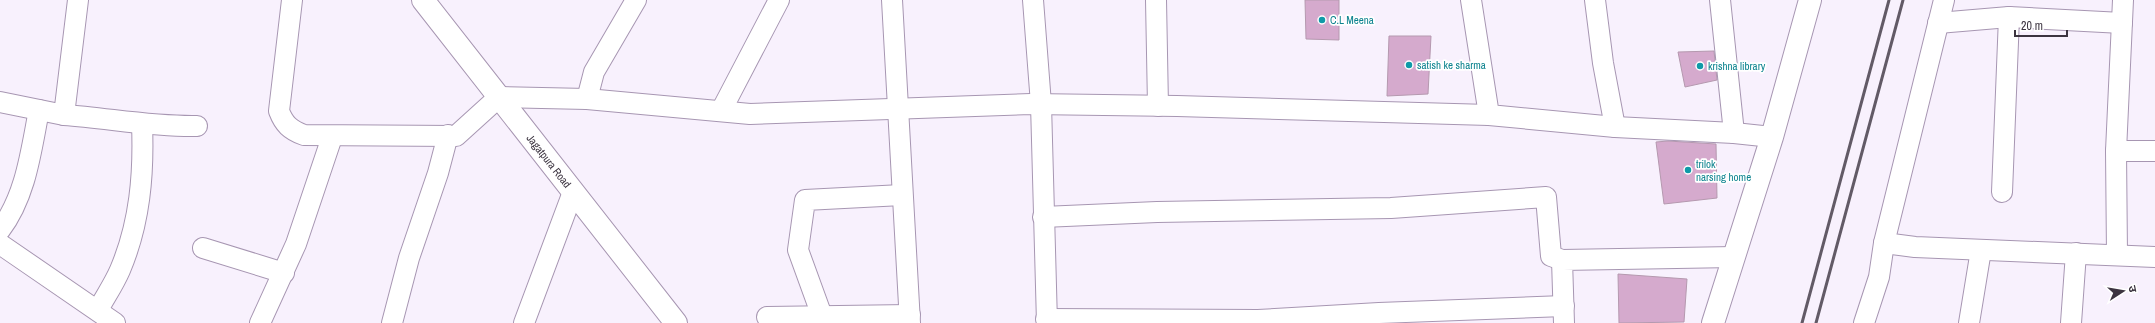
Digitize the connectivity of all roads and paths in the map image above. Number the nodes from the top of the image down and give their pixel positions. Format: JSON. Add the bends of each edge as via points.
{"nodes":[{"id":1,"x":78,"y":0,"type":"edge"},
{"id":2,"x":292,"y":0,"type":"edge"},
{"id":3,"x":423,"y":0,"type":"edge"},
{"id":4,"x":780,"y":0,"type":"edge"},
{"id":5,"x":892,"y":0,"type":"edge"},
{"id":6,"x":1033,"y":0,"type":"edge"},
{"id":7,"x":1156,"y":0,"type":"edge"},
{"id":8,"x":1471,"y":0,"type":"edge"},
{"id":9,"x":1595,"y":0,"type":"edge"},
{"id":10,"x":1720,"y":0,"type":"edge"},
{"id":11,"x":1810,"y":0,"type":"edge"},
{"id":12,"x":1944,"y":0,"type":"edge"},
{"id":13,"x":2123,"y":0,"type":"edge"},
{"id":14,"x":630,"y":4,"type":"edge"},
{"id":15,"x":2009,"y":17,"type":"junction"},
{"id":16,"x":1938,"y":23,"type":"junction"},
{"id":17,"x":2122,"y":23,"type":"junction"},
{"id":18,"x":499,"y":97,"type":"junction"},
{"id":19,"x":587,"y":99,"type":"junction"},
{"id":20,"x":0,"y":102,"type":"edge"},
{"id":21,"x":1041,"y":104,"type":"junction"},
{"id":22,"x":1158,"y":106,"type":"junction"},
{"id":23,"x":897,"y":109,"type":"junction"},
{"id":24,"x":39,"y":110,"type":"junction"},
{"id":25,"x":721,"y":111,"type":"junction"},
{"id":26,"x":64,"y":115,"type":"junction"},
{"id":27,"x":1489,"y":115,"type":"junction"},
{"id":28,"x":142,"y":124,"type":"junction"},
{"id":29,"x":197,"y":126,"type":"dead end"},
{"id":30,"x":1616,"y":127,"type":"junction"},
{"id":31,"x":1734,"y":133,"type":"junction"},
{"id":32,"x":448,"y":135,"type":"junction"},
{"id":33,"x":332,"y":137,"type":"junction"},
{"id":34,"x":1772,"y":137,"type":"junction"},
{"id":35,"x":2116,"y":151,"type":"junction"},
{"id":36,"x":2155,"y":151,"type":"edge"},
{"id":37,"x":573,"y":192,"type":"junction"},
{"id":38,"x":2002,"y":192,"type":"dead end"},
{"id":39,"x":902,"y":195,"type":"junction"},
{"id":40,"x":1042,"y":217,"type":"junction"},
{"id":41,"x":0,"y":230,"type":"edge"},
{"id":42,"x":1884,"y":243,"type":"junction"},
{"id":43,"x":0,"y":244,"type":"edge"},
{"id":44,"x":203,"y":248,"type":"dead end"},
{"id":45,"x":1981,"y":250,"type":"junction"},
{"id":46,"x":2076,"y":253,"type":"junction"},
{"id":47,"x":2117,"y":255,"type":"junction"},
{"id":48,"x":2155,"y":256,"type":"edge"},
{"id":49,"x":1734,"y":257,"type":"junction"},
{"id":50,"x":1562,"y":260,"type":"junction"},
{"id":51,"x":284,"y":273,"type":"junction"},
{"id":52,"x":98,"y":310,"type":"junction"},
{"id":53,"x":1564,"y":315,"type":"edge"},
{"id":54,"x":822,"y":316,"type":"junction"},
{"id":55,"x":768,"y":317,"type":"dead end"},
{"id":56,"x":910,"y":319,"type":"edge"},
{"id":57,"x":1046,"y":321,"type":"edge"},
{"id":58,"x":115,"y":323,"type":"edge"},
{"id":59,"x":260,"y":323,"type":"edge"},
{"id":60,"x":392,"y":323,"type":"edge"},
{"id":61,"x":524,"y":323,"type":"edge"},
{"id":62,"x":676,"y":323,"type":"edge"},
{"id":63,"x":1713,"y":323,"type":"edge"},
{"id":64,"x":1864,"y":323,"type":"edge"},
{"id":65,"x":1969,"y":323,"type":"edge"},
{"id":66,"x":2071,"y":323,"type":"edge"}],
"edges":[{"from":1,"to":26,"type":"street"},
{"from":2,"to":33,"type":"street","via":[[279,111],[283,122],[296,132]]},
{"from":3,"to":18,"type":"street","name":"Jagatpura Road"},
{"from":4,"to":25,"type":"street"},
{"from":5,"to":23,"type":"street"},
{"from":6,"to":21,"type":"street"},
{"from":7,"to":22,"type":"street"},
{"from":8,"to":27,"type":"street"},
{"from":9,"to":30,"type":"street","via":[[1603,63]]},
{"from":10,"to":31,"type":"street"},
{"from":11,"to":34,"type":"street"},
{"from":12,"to":16,"type":"street"},
{"from":13,"to":17,"type":"street"},
{"from":14,"to":19,"type":"street","via":[[594,72]]},
{"from":15,"to":16,"type":"street"},
{"from":15,"to":17,"type":"street"},
{"from":15,"to":38,"type":"street"},
{"from":16,"to":42,"type":"street"},
{"from":17,"to":35,"type":"street"},
{"from":18,"to":19,"type":"street"},
{"from":18,"to":32,"type":"street","via":[[456,136]]},
{"from":18,"to":37,"type":"street","name":"Jagatpura Road"},
{"from":19,"to":25,"type":"street"},
{"from":20,"to":24,"type":"street"},
{"from":21,"to":22,"type":"street"},
{"from":21,"to":23,"type":"street"},
{"from":21,"to":40,"type":"street"},
{"from":22,"to":27,"type":"street"},
{"from":23,"to":25,"type":"street","via":[[750,114]]},
{"from":23,"to":39,"type":"street"},
{"from":24,"to":26,"type":"street"},
{"from":24,"to":41,"type":"street","via":[[23,183],[12,213]]},
{"from":26,"to":28,"type":"street"},
{"from":27,"to":30,"type":"street"},
{"from":28,"to":29,"type":"street"},
{"from":28,"to":52,"type":"street","via":[[141,196],[120,271]]},
{"from":30,"to":31,"type":"street"},
{"from":31,"to":34,"type":"street"},
{"from":32,"to":33,"type":"street"},
{"from":32,"to":60,"type":"street","via":[[409,258]]},
{"from":33,"to":51,"type":"street"},
{"from":34,"to":49,"type":"street"},
{"from":35,"to":36,"type":"street"},
{"from":35,"to":47,"type":"street"},
{"from":37,"to":61,"type":"street"},
{"from":37,"to":62,"type":"street","name":"Jagatpura Road"},
{"from":39,"to":54,"type":"street","via":[[805,200],[798,250]]},
{"from":39,"to":56,"type":"street"},
{"from":40,"to":50,"type":"street","via":[[1157,212],[1391,208],[1546,197],[1551,256]]},
{"from":40,"to":57,"type":"street"},
{"from":42,"to":45,"type":"street"},
{"from":42,"to":64,"type":"street","via":[[1879,277]]},
{"from":43,"to":52,"type":"street"},
{"from":44,"to":51,"type":"street"},
{"from":45,"to":46,"type":"street"},
{"from":45,"to":65,"type":"street"},
{"from":46,"to":47,"type":"street"},
{"from":46,"to":66,"type":"street"},
{"from":47,"to":48,"type":"street"},
{"from":49,"to":50,"type":"street"},
{"from":49,"to":63,"type":"street"},
{"from":50,"to":53,"type":"street"},
{"from":51,"to":59,"type":"street"},
{"from":52,"to":58,"type":"street"},
{"from":53,"to":57,"type":"street","via":[[1379,313],[1258,320]]},
{"from":54,"to":55,"type":"street"},
{"from":54,"to":56,"type":"street"}]}
